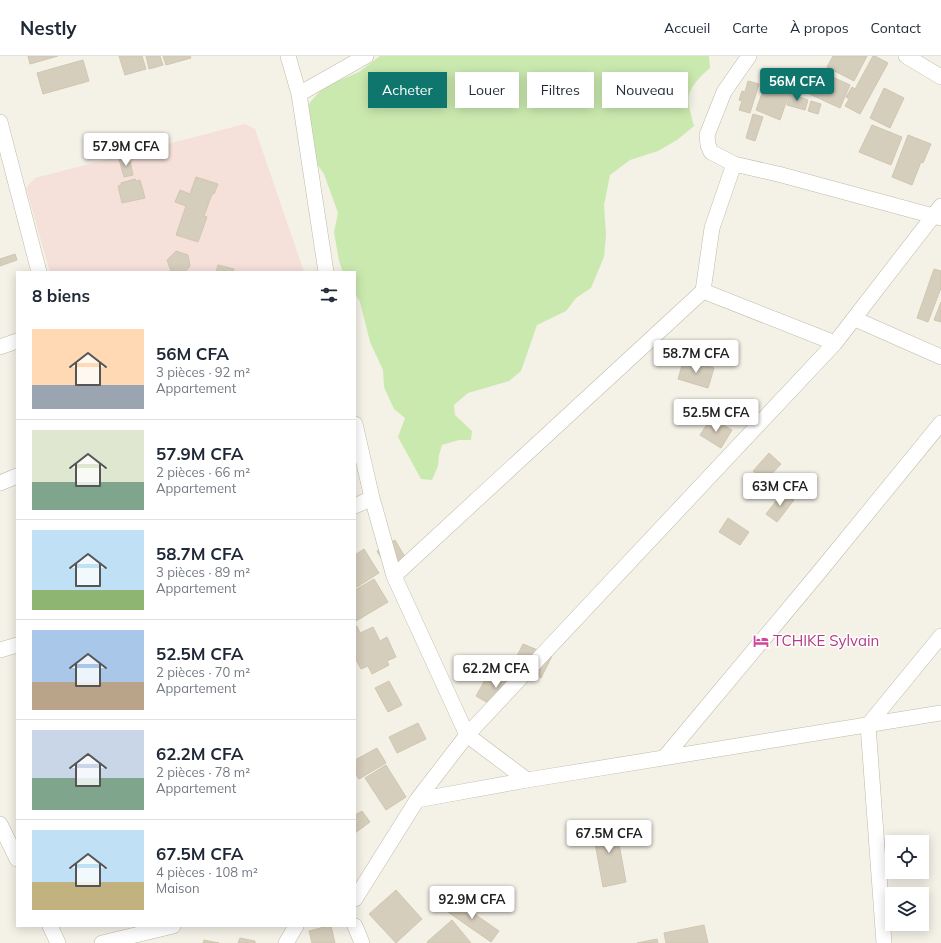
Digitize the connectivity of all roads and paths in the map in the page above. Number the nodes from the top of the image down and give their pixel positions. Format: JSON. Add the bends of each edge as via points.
{"nodes":[{"id":1,"x":288,"y":56,"type":"edge"},
{"id":2,"x":366,"y":56,"type":"edge"},
{"id":3,"x":749,"y":56,"type":"edge"},
{"id":4,"x":906,"y":56,"type":"edge"},
{"id":5,"x":941,"y":77,"type":"edge"},
{"id":6,"x":300,"y":94,"type":"junction"},
{"id":7,"x":0,"y":122,"type":"edge"},
{"id":8,"x":734,"y":164,"type":"junction"},
{"id":9,"x":938,"y":213,"type":"edge"},
{"id":10,"x":39,"y":271,"type":"edge"},
{"id":11,"x":326,"y":271,"type":"edge"},
{"id":12,"x":703,"y":291,"type":"junction"},
{"id":13,"x":855,"y":318,"type":"junction"},
{"id":14,"x":16,"y":341,"type":"edge"},
{"id":15,"x":836,"y":343,"type":"junction"},
{"id":16,"x":0,"y":347,"type":"edge"},
{"id":17,"x":941,"y":357,"type":"edge"},
{"id":18,"x":941,"y":423,"type":"edge"},
{"id":19,"x":356,"y":428,"type":"edge"},
{"id":20,"x":16,"y":476,"type":"edge"},
{"id":21,"x":0,"y":483,"type":"edge"},
{"id":22,"x":372,"y":498,"type":"junction"},
{"id":23,"x":356,"y":506,"type":"edge"},
{"id":24,"x":394,"y":576,"type":"junction"},
{"id":25,"x":941,"y":636,"type":"edge"},
{"id":26,"x":16,"y":645,"type":"edge"},
{"id":27,"x":0,"y":650,"type":"edge"},
{"id":28,"x":941,"y":713,"type":"edge"},
{"id":29,"x":868,"y":725,"type":"junction"},
{"id":30,"x":467,"y":735,"type":"junction"},
{"id":31,"x":664,"y":758,"type":"junction"},
{"id":32,"x":527,"y":780,"type":"junction"},
{"id":33,"x":417,"y":800,"type":"junction"},
{"id":34,"x":0,"y":824,"type":"edge"},
{"id":35,"x":16,"y":857,"type":"edge"},
{"id":36,"x":356,"y":897,"type":"edge"},
{"id":37,"x":50,"y":927,"type":"edge"},
{"id":38,"x":169,"y":927,"type":"edge"},
{"id":39,"x":295,"y":927,"type":"edge"},
{"id":40,"x":355,"y":927,"type":"edge"},
{"id":41,"x":58,"y":943,"type":"edge"},
{"id":42,"x":102,"y":943,"type":"edge"},
{"id":43,"x":286,"y":943,"type":"edge"},
{"id":44,"x":362,"y":943,"type":"edge"},
{"id":45,"x":884,"y":943,"type":"edge"}],
"edges":[{"from":1,"to":6,"type":"street"},
{"from":2,"to":6,"type":"street"},
{"from":3,"to":8,"type":"street","via":[[724,92],[707,135],[711,152]]},
{"from":4,"to":5,"type":"street"},
{"from":6,"to":11,"type":"street"},
{"from":7,"to":10,"type":"street"},
{"from":8,"to":9,"type":"street"},
{"from":8,"to":12,"type":"street","via":[[712,228]]},
{"from":9,"to":13,"type":"street"},
{"from":12,"to":15,"type":"street"},
{"from":12,"to":24,"type":"street"},
{"from":13,"to":15,"type":"street"},
{"from":13,"to":17,"type":"street"},
{"from":14,"to":16,"type":"street"},
{"from":15,"to":30,"type":"street"},
{"from":18,"to":31,"type":"street"},
{"from":19,"to":22,"type":"street"},
{"from":20,"to":21,"type":"street"},
{"from":22,"to":23,"type":"street"},
{"from":22,"to":24,"type":"street"},
{"from":24,"to":30,"type":"street"},
{"from":25,"to":29,"type":"street"},
{"from":26,"to":27,"type":"street"},
{"from":28,"to":29,"type":"street"},
{"from":29,"to":31,"type":"street"},
{"from":29,"to":45,"type":"street"},
{"from":30,"to":32,"type":"street"},
{"from":30,"to":33,"type":"street"},
{"from":31,"to":32,"type":"street"},
{"from":32,"to":33,"type":"street"},
{"from":33,"to":36,"type":"street"},
{"from":34,"to":35,"type":"street"},
{"from":37,"to":41,"type":"street"},
{"from":38,"to":42,"type":"street"},
{"from":39,"to":43,"type":"street"},
{"from":40,"to":44,"type":"street"}]}
